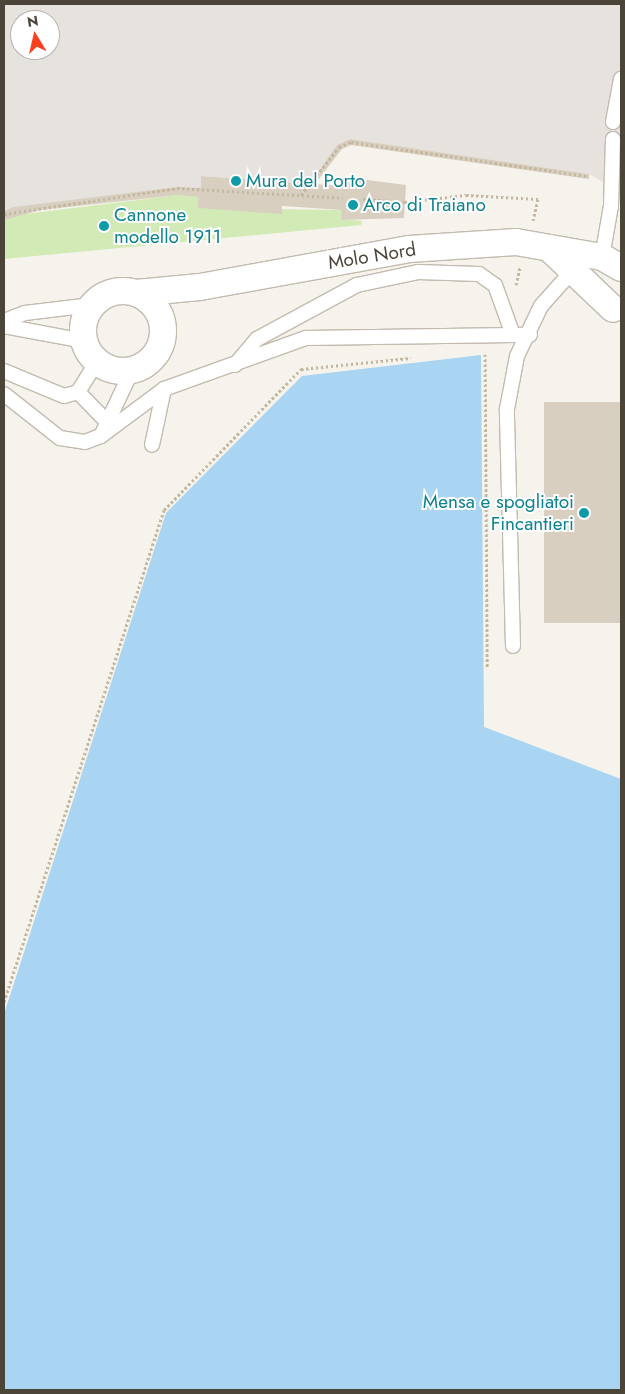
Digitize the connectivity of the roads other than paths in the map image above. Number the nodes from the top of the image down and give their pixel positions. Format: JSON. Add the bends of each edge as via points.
{"nodes":[{"id":1,"x":621,"y":79,"type":"edge"},
{"id":2,"x":617,"y":118,"type":"edge"},
{"id":3,"x":617,"y":143,"type":"edge"},
{"id":4,"x":615,"y":176,"type":"edge"},
{"id":5,"x":537,"y":244,"type":"junction"},
{"id":6,"x":612,"y":263,"type":"edge"},
{"id":7,"x":574,"y":269,"type":"junction"},
{"id":8,"x":621,"y":281,"type":"edge"},
{"id":9,"x":200,"y":287,"type":"junction"},
{"id":10,"x":136,"y":293,"type":"junction"},
{"id":11,"x":92,"y":305,"type":"junction"},
{"id":12,"x":617,"y":318,"type":"edge"},
{"id":13,"x":4,"y":321,"type":"edge"},
{"id":14,"x":163,"y":323,"type":"junction"},
{"id":15,"x":4,"y":326,"type":"edge"},
{"id":16,"x":530,"y":335,"type":"junction"},
{"id":17,"x":513,"y":336,"type":"junction"},
{"id":18,"x":91,"y":351,"type":"junction"},
{"id":19,"x":232,"y":367,"type":"junction"},
{"id":20,"x":132,"y":370,"type":"junction"},
{"id":21,"x":4,"y":371,"type":"edge"},
{"id":22,"x":164,"y":389,"type":"junction"},
{"id":23,"x":78,"y":392,"type":"junction"},
{"id":24,"x":4,"y":394,"type":"edge"},
{"id":25,"x":110,"y":425,"type":"junction"},
{"id":26,"x":152,"y":445,"type":"dead end"},
{"id":27,"x":513,"y":646,"type":"dead end"}],
"edges":[{"from":1,"to":2,"type":"lane"},
{"from":2,"to":3,"type":"lane"},
{"from":3,"to":4,"type":"lane"},
{"from":4,"to":6,"type":"lane"},
{"from":5,"to":6,"type":"street","name":"Molo Nord"},
{"from":5,"to":7,"type":"street"},
{"from":5,"to":9,"type":"street","name":"Molo Nord","via":[[409,248]]},
{"from":7,"to":12,"type":"street"},
{"from":7,"to":16,"type":"lane","via":[[541,306]]},
{"from":8,"to":12,"type":"street"},
{"from":9,"to":10,"type":"street","name":"Molo Nord"},
{"from":9,"to":14,"type":"street"},
{"from":10,"to":11,"type":"street","name":"Molo Nord","via":[[117,291]]},
{"from":10,"to":14,"type":"street","via":[[148,300]]},
{"from":11,"to":13,"type":"lane","name":"Molo Nord","via":[[25,313]]},
{"from":11,"to":18,"type":"street","via":[[84,323]]},
{"from":14,"to":20,"type":"street","via":[[160,347],[143,365]]},
{"from":15,"to":18,"type":"lane"},
{"from":16,"to":17,"type":"lane"},
{"from":16,"to":27,"type":"lane","via":[[517,356],[507,409]]},
{"from":17,"to":19,"type":"lane","via":[[306,338]]},
{"from":17,"to":19,"type":"lane","name":"Molo Nord","via":[[495,285],[479,274],[418,272],[357,285],[257,339]]},
{"from":18,"to":20,"type":"street","via":[[113,369]]},
{"from":18,"to":23,"type":"lane"},
{"from":19,"to":22,"type":"lane"},
{"from":20,"to":25,"type":"lane"},
{"from":21,"to":23,"type":"lane","via":[[64,396]]},
{"from":22,"to":25,"type":"lane"},
{"from":22,"to":26,"type":"lane"},
{"from":23,"to":25,"type":"lane"},
{"from":24,"to":25,"type":"lane","via":[[60,438],[85,442],[101,436]]}]}
